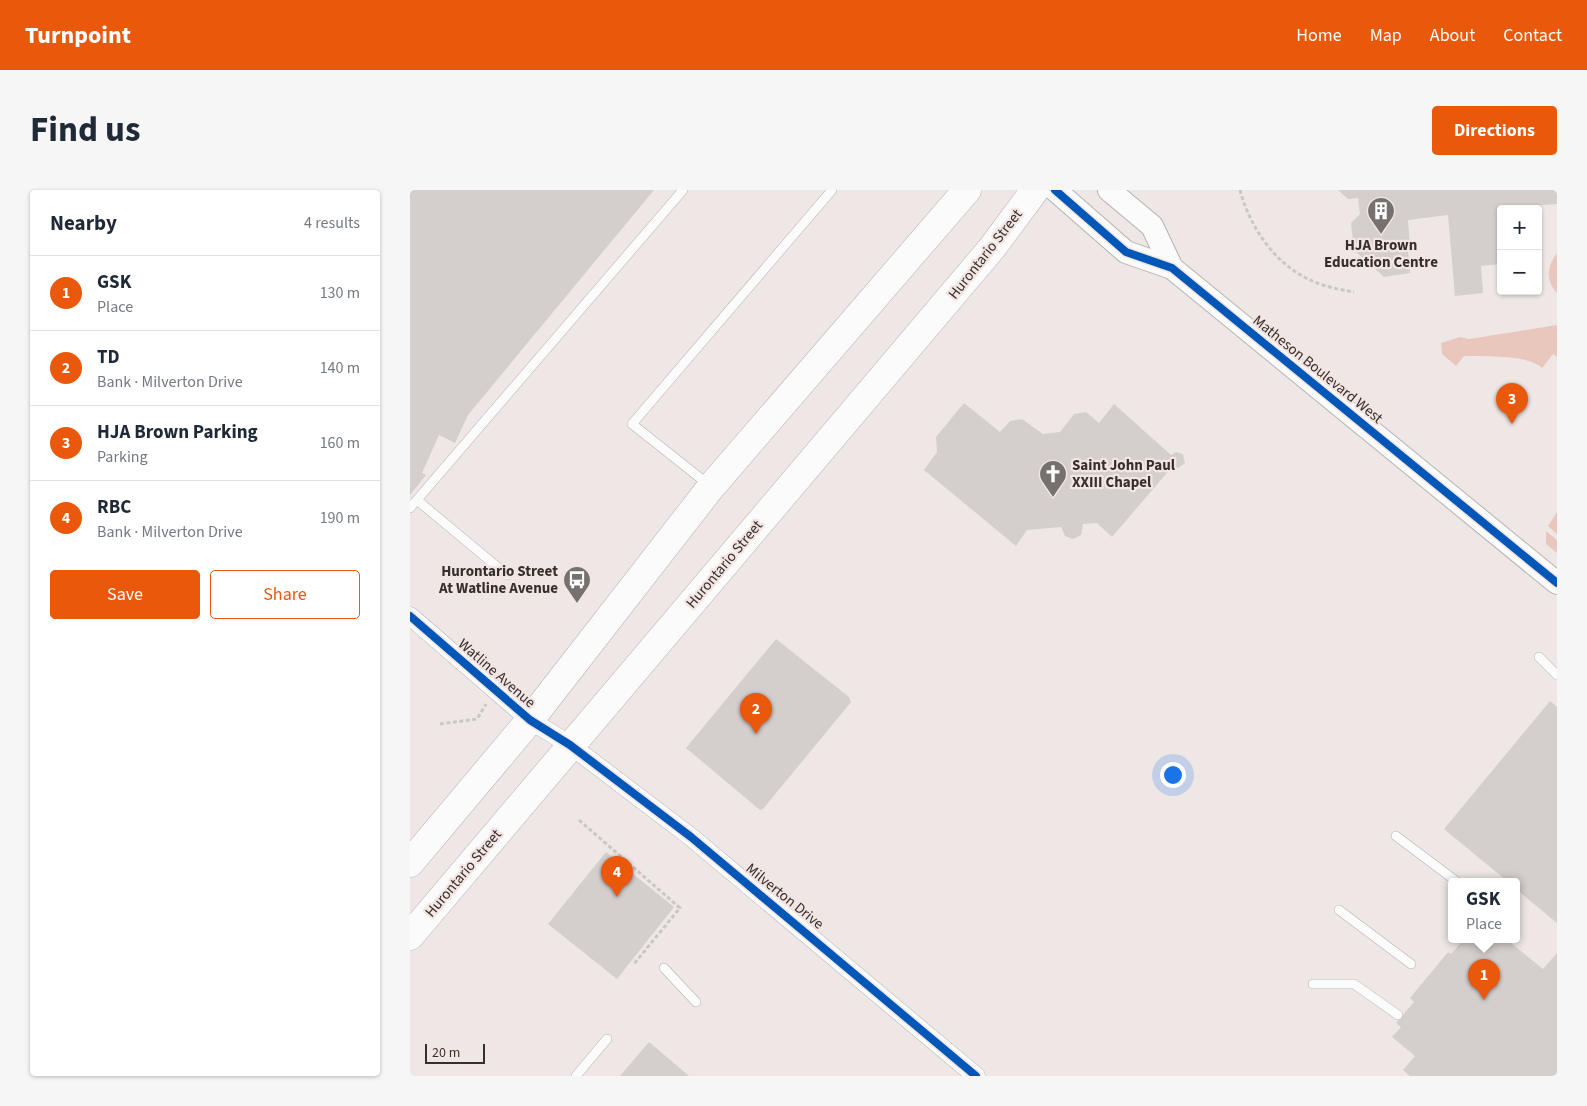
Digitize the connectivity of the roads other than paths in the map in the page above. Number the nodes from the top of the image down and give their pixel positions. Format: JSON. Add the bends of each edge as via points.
{"nodes":[{"id":1,"x":683,"y":190,"type":"edge"},
{"id":2,"x":832,"y":190,"type":"edge"},
{"id":3,"x":967,"y":190,"type":"edge"},
{"id":4,"x":1035,"y":190,"type":"edge"},
{"id":5,"x":1055,"y":190,"type":"edge"},
{"id":6,"x":1109,"y":190,"type":"edge"},
{"id":7,"x":1172,"y":268,"type":"junction"},
{"id":8,"x":711,"y":487,"type":"junction"},
{"id":9,"x":417,"y":500,"type":"junction"},
{"id":10,"x":410,"y":508,"type":"edge"},
{"id":11,"x":507,"y":575,"type":"dead end"},
{"id":12,"x":1557,"y":583,"type":"edge"},
{"id":13,"x":410,"y":616,"type":"edge"},
{"id":14,"x":1539,"y":657,"type":"dead end"},
{"id":15,"x":1557,"y":675,"type":"edge"},
{"id":16,"x":530,"y":720,"type":"junction"},
{"id":17,"x":570,"y":745,"type":"junction"},
{"id":18,"x":1396,"y":836,"type":"dead end"},
{"id":19,"x":410,"y":863,"type":"edge"},
{"id":20,"x":1452,"y":878,"type":"edge"},
{"id":21,"x":1339,"y":910,"type":"dead end"},
{"id":22,"x":410,"y":936,"type":"edge"},
{"id":23,"x":1411,"y":964,"type":"dead end"},
{"id":24,"x":664,"y":968,"type":"dead end"},
{"id":25,"x":1313,"y":984,"type":"dead end"},
{"id":26,"x":696,"y":1002,"type":"dead end"},
{"id":27,"x":1398,"y":1015,"type":"dead end"},
{"id":28,"x":607,"y":1039,"type":"dead end"},
{"id":29,"x":576,"y":1076,"type":"edge"},
{"id":30,"x":976,"y":1076,"type":"edge"}],
"edges":[{"from":1,"to":9,"type":"lane"},
{"from":2,"to":8,"type":"lane","via":[[632,424]]},
{"from":3,"to":8,"type":"main road"},
{"from":4,"to":17,"type":"main road","name":"Hurontario Street","via":[[992,248]]},
{"from":5,"to":7,"type":"street","name":"Matheson Boulevard West","via":[[1126,252]]},
{"from":6,"to":7,"type":"street","name":"Matheson Boulevard West","via":[[1152,226]]},
{"from":7,"to":12,"type":"street","name":"Matheson Boulevard West"},
{"from":8,"to":16,"type":"main road"},
{"from":9,"to":10,"type":"lane"},
{"from":9,"to":11,"type":"lane"},
{"from":13,"to":16,"type":"street","name":"Watline Avenue"},
{"from":14,"to":15,"type":"lane"},
{"from":16,"to":17,"type":"street","name":"Watline Avenue"},
{"from":16,"to":19,"type":"main road"},
{"from":17,"to":22,"type":"main road","name":"Hurontario Street"},
{"from":17,"to":30,"type":"street","name":"Milverton Drive","via":[[691,837]]},
{"from":18,"to":20,"type":"lane"},
{"from":21,"to":23,"type":"lane"},
{"from":24,"to":26,"type":"lane"},
{"from":25,"to":27,"type":"lane","via":[[1354,984]]},
{"from":28,"to":29,"type":"lane"}]}
